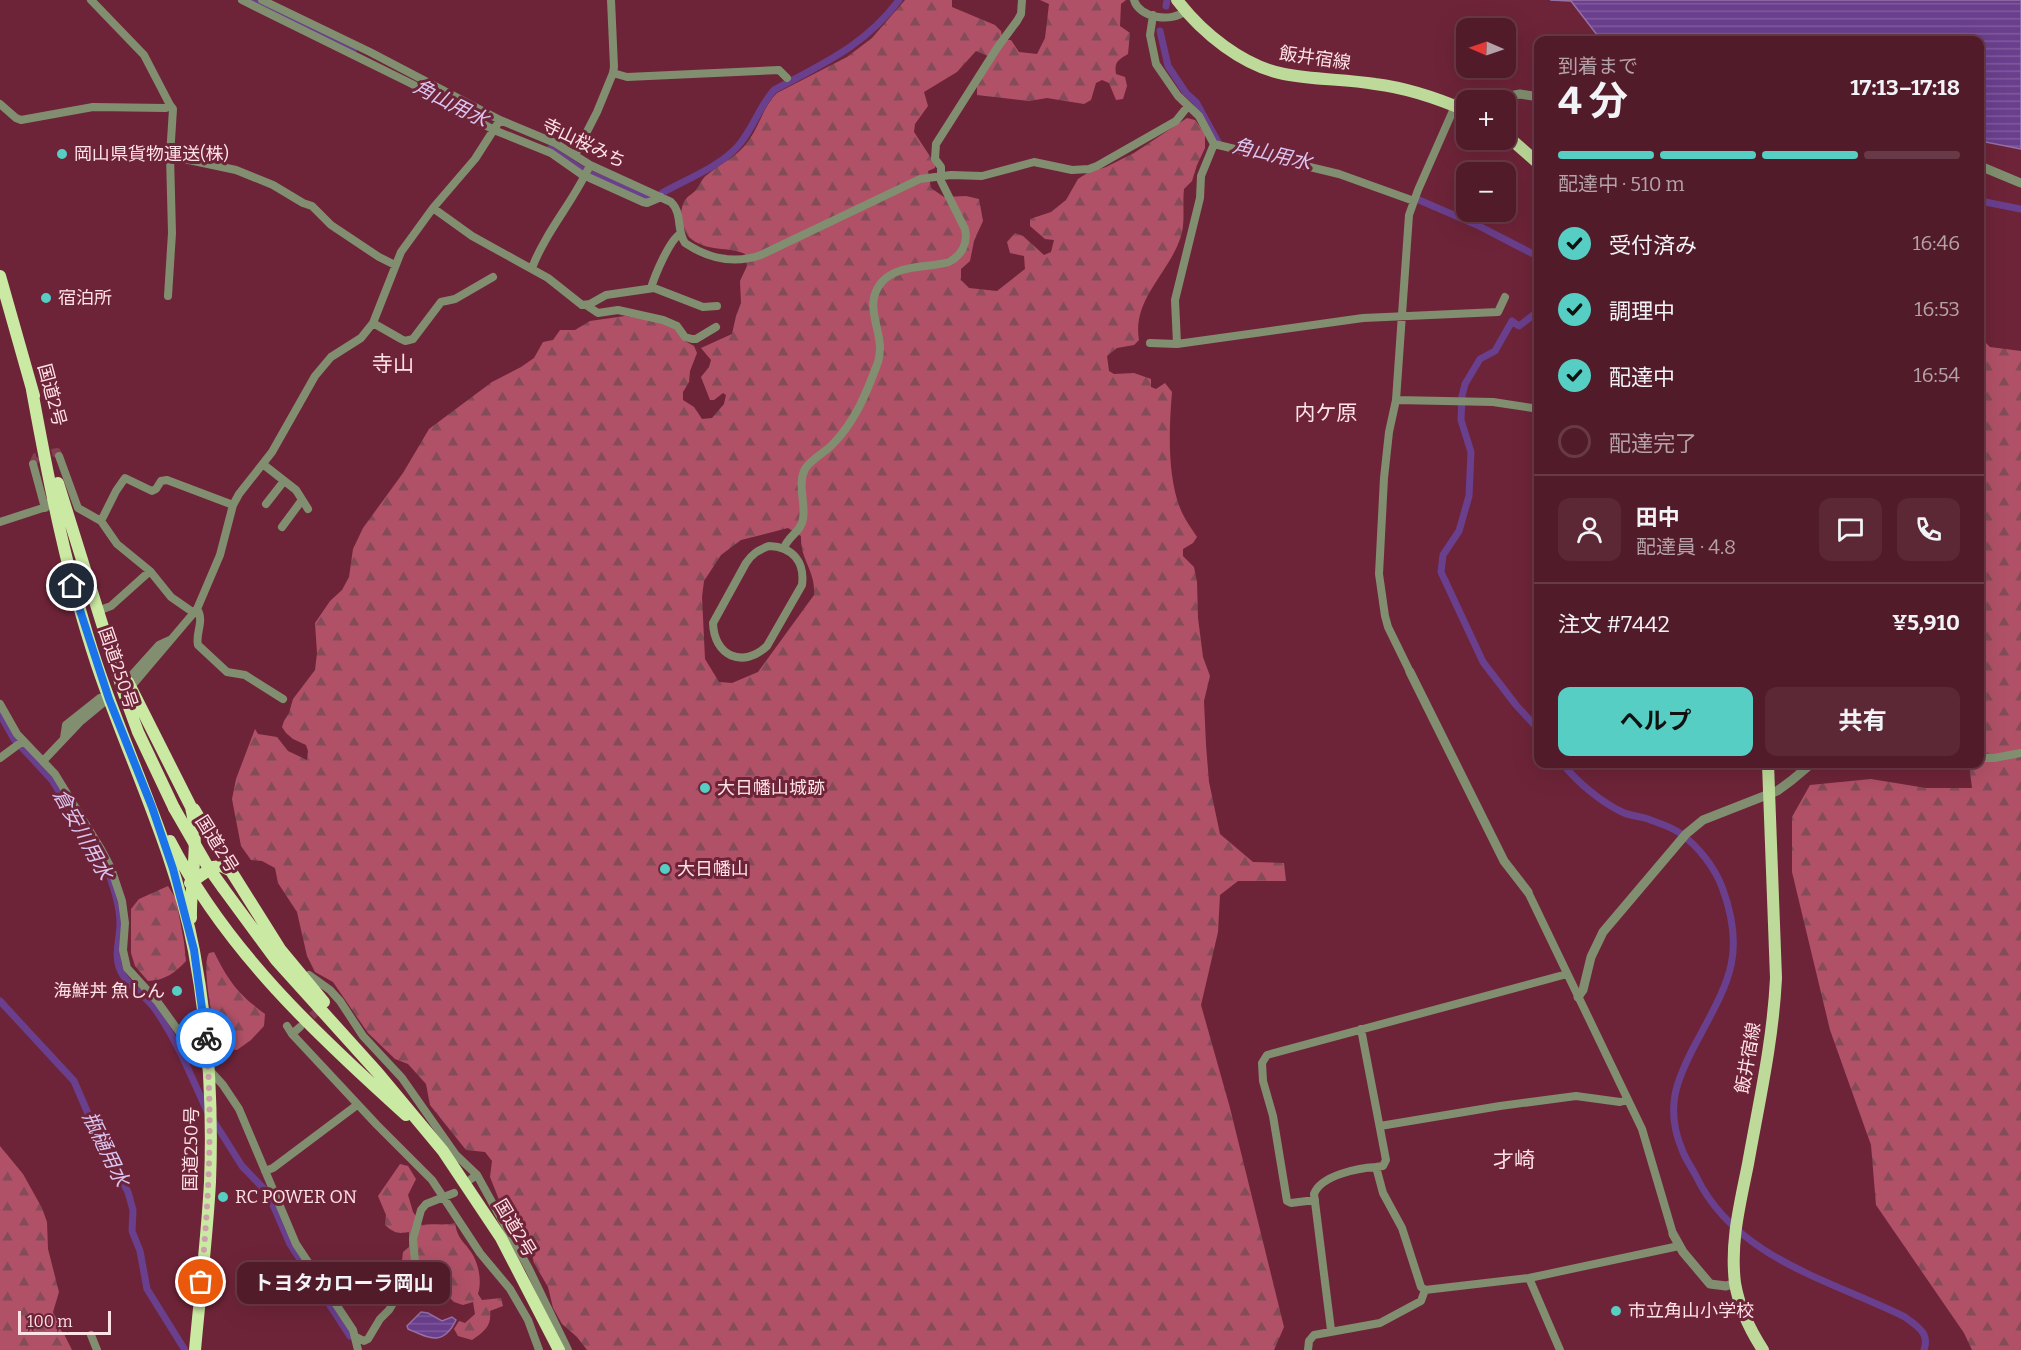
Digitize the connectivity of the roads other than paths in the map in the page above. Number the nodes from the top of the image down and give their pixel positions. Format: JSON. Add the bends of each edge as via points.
{"nodes":[{"id":1,"x":91,"y":0,"type":"edge"},
{"id":2,"x":242,"y":0,"type":"edge"},
{"id":3,"x":262,"y":0,"type":"edge"},
{"id":4,"x":610,"y":0,"type":"edge"},
{"id":5,"x":1022,"y":0,"type":"edge"},
{"id":6,"x":1134,"y":0,"type":"edge"},
{"id":7,"x":1177,"y":0,"type":"edge"},
{"id":8,"x":1185,"y":11,"type":"junction"},
{"id":9,"x":1154,"y":15,"type":"junction"},
{"id":10,"x":613,"y":73,"type":"junction"},
{"id":11,"x":787,"y":78,"type":"dead end"},
{"id":12,"x":1534,"y":96,"type":"edge"},
{"id":13,"x":0,"y":104,"type":"edge"},
{"id":14,"x":170,"y":105,"type":"junction"},
{"id":15,"x":1188,"y":106,"type":"junction"},
{"id":16,"x":1455,"y":106,"type":"junction"},
{"id":17,"x":497,"y":125,"type":"junction"},
{"id":18,"x":1214,"y":144,"type":"junction"},
{"id":19,"x":1516,"y":144,"type":"edge"},
{"id":20,"x":574,"y":155,"type":"junction"},
{"id":21,"x":170,"y":156,"type":"junction"},
{"id":22,"x":1534,"y":160,"type":"edge"},
{"id":23,"x":1984,"y":168,"type":"edge"},
{"id":24,"x":587,"y":171,"type":"junction"},
{"id":25,"x":940,"y":175,"type":"junction"},
{"id":26,"x":2021,"y":183,"type":"edge"},
{"id":27,"x":658,"y":195,"type":"junction"},
{"id":28,"x":1414,"y":201,"type":"junction"},
{"id":29,"x":433,"y":208,"type":"junction"},
{"id":30,"x":680,"y":234,"type":"junction"},
{"id":31,"x":395,"y":265,"type":"junction"},
{"id":32,"x":532,"y":268,"type":"junction"},
{"id":33,"x":0,"y":276,"type":"edge"},
{"id":34,"x":494,"y":277,"type":"dead end"},
{"id":35,"x":651,"y":288,"type":"junction"},
{"id":36,"x":168,"y":296,"type":"dead end"},
{"id":37,"x":1505,"y":297,"type":"dead end"},
{"id":38,"x":586,"y":305,"type":"junction"},
{"id":39,"x":717,"y":306,"type":"dead end"},
{"id":40,"x":1402,"y":316,"type":"junction"},
{"id":41,"x":373,"y":323,"type":"junction"},
{"id":42,"x":716,"y":327,"type":"dead end"},
{"id":43,"x":1150,"y":343,"type":"dead end"},
{"id":44,"x":1177,"y":344,"type":"junction"},
{"id":45,"x":32,"y":390,"type":"junction"},
{"id":46,"x":1396,"y":399,"type":"junction"},
{"id":47,"x":1534,"y":408,"type":"edge"},
{"id":48,"x":47,"y":446,"type":"junction"},
{"id":49,"x":59,"y":456,"type":"dead end"},
{"id":50,"x":33,"y":464,"type":"dead end"},
{"id":51,"x":264,"y":465,"type":"junction"},
{"id":52,"x":284,"y":481,"type":"junction"},
{"id":53,"x":302,"y":500,"type":"junction"},
{"id":54,"x":266,"y":504,"type":"dead end"},
{"id":55,"x":233,"y":505,"type":"junction"},
{"id":56,"x":309,"y":509,"type":"dead end"},
{"id":57,"x":49,"y":510,"type":"junction"},
{"id":58,"x":77,"y":512,"type":"junction"},
{"id":59,"x":101,"y":521,"type":"junction"},
{"id":60,"x":0,"y":522,"type":"edge"},
{"id":61,"x":282,"y":527,"type":"dead end"},
{"id":62,"x":784,"y":548,"type":"junction"},
{"id":63,"x":150,"y":571,"type":"junction"},
{"id":64,"x":103,"y":609,"type":"junction"},
{"id":65,"x":196,"y":611,"type":"junction"},
{"id":66,"x":170,"y":640,"type":"junction"},
{"id":67,"x":1410,"y":672,"type":"joint"},
{"id":68,"x":131,"y":682,"type":"junction"},
{"id":69,"x":104,"y":698,"type":"junction"},
{"id":70,"x":283,"y":699,"type":"dead end"},
{"id":71,"x":0,"y":704,"type":"edge"},
{"id":72,"x":21,"y":744,"type":"junction"},
{"id":73,"x":2021,"y":753,"type":"edge"},
{"id":74,"x":0,"y":758,"type":"edge"},
{"id":75,"x":1984,"y":758,"type":"edge"},
{"id":76,"x":44,"y":760,"type":"junction"},
{"id":77,"x":1768,"y":768,"type":"edge"},
{"id":78,"x":1806,"y":768,"type":"edge"},
{"id":79,"x":1768,"y":795,"type":"junction"},
{"id":80,"x":152,"y":807,"type":"junction"},
{"id":81,"x":191,"y":807,"type":"junction"},
{"id":82,"x":195,"y":827,"type":"junction"},
{"id":83,"x":174,"y":848,"type":"junction"},
{"id":84,"x":231,"y":871,"type":"junction"},
{"id":85,"x":192,"y":879,"type":"junction"},
{"id":86,"x":1528,"y":892,"type":"joint"},
{"id":87,"x":189,"y":922,"type":"junction"},
{"id":88,"x":241,"y":949,"type":"junction"},
{"id":89,"x":1567,"y":974,"type":"junction"},
{"id":90,"x":309,"y":975,"type":"dead end"},
{"id":91,"x":1578,"y":997,"type":"junction"},
{"id":92,"x":300,"y":1027,"type":"dead end"},
{"id":93,"x":1361,"y":1029,"type":"junction"},
{"id":94,"x":209,"y":1068,"type":"junction"},
{"id":95,"x":378,"y":1073,"type":"junction"},
{"id":96,"x":1627,"y":1100,"type":"junction"},
{"id":97,"x":357,"y":1105,"type":"junction"},
{"id":98,"x":1380,"y":1126,"type":"junction"},
{"id":99,"x":443,"y":1151,"type":"junction"},
{"id":100,"x":1376,"y":1167,"type":"junction"},
{"id":101,"x":265,"y":1171,"type":"junction"},
{"id":102,"x":454,"y":1192,"type":"dead end"},
{"id":103,"x":444,"y":1197,"type":"junction"},
{"id":104,"x":1315,"y":1200,"type":"junction"},
{"id":105,"x":1673,"y":1234,"type":"joint"},
{"id":106,"x":1679,"y":1246,"type":"junction"},
{"id":107,"x":1529,"y":1278,"type":"junction"},
{"id":108,"x":1736,"y":1283,"type":"junction"},
{"id":109,"x":1425,"y":1290,"type":"junction"},
{"id":110,"x":1331,"y":1330,"type":"junction"},
{"id":111,"x":91,"y":1335,"type":"dead end"},
{"id":112,"x":356,"y":1337,"type":"junction"},
{"id":113,"x":97,"y":1350,"type":"edge"},
{"id":114,"x":195,"y":1350,"type":"edge"},
{"id":115,"x":358,"y":1350,"type":"edge"},
{"id":116,"x":539,"y":1350,"type":"edge"},
{"id":117,"x":559,"y":1350,"type":"edge"},
{"id":118,"x":568,"y":1350,"type":"edge"},
{"id":119,"x":1308,"y":1350,"type":"edge"},
{"id":120,"x":1560,"y":1350,"type":"edge"},
{"id":121,"x":1763,"y":1350,"type":"edge"}],
"edges":[{"from":1,"to":14,"type":"street","via":[[144,56]]},
{"from":2,"to":17,"type":"street"},
{"from":3,"to":17,"type":"street","via":[[467,103]]},
{"from":4,"to":10,"type":"street"},
{"from":5,"to":25,"type":"street","via":[[1017,21],[936,144]]},
{"from":6,"to":9,"type":"street","via":[[1138,9]]},
{"from":7,"to":8,"type":"main road","name":"飯井宿線"},
{"from":8,"to":9,"type":"street","via":[[1175,18]]},
{"from":8,"to":16,"type":"main road","name":"飯井宿線","via":[[1234,52],[1272,71],[1394,87]]},
{"from":9,"to":15,"type":"street","via":[[1150,35],[1156,64]]},
{"from":10,"to":11,"type":"street","via":[[638,77],[779,70]]},
{"from":10,"to":20,"type":"street"},
{"from":12,"to":16,"type":"street","via":[[1499,98],[1469,93]]},
{"from":13,"to":14,"type":"street","via":[[21,120],[93,107]]},
{"from":14,"to":21,"type":"street"},
{"from":15,"to":18,"type":"street","via":[[1204,123]]},
{"from":15,"to":25,"type":"street","via":[[1176,121],[1089,169],[1072,170],[1034,162],[982,176]]},
{"from":16,"to":28,"type":"street"},
{"from":17,"to":20,"type":"street","name":"寺山桜みち","via":[[555,143]]},
{"from":17,"to":24,"type":"street"},
{"from":17,"to":29,"type":"street","via":[[466,171]]},
{"from":18,"to":28,"type":"street","via":[[1339,174]]},
{"from":18,"to":44,"type":"street","via":[[1201,176],[1200,198],[1175,300]]},
{"from":19,"to":22,"type":"main road"},
{"from":20,"to":24,"type":"street","name":"寺山桜みち"},
{"from":21,"to":31,"type":"street","via":[[236,170],[273,184],[312,206],[339,230]]},
{"from":21,"to":36,"type":"street"},
{"from":23,"to":26,"type":"street"},
{"from":24,"to":27,"type":"street","name":"寺山桜みち"},
{"from":24,"to":27,"type":"street","via":[[643,202]]},
{"from":24,"to":32,"type":"street"},
{"from":25,"to":30,"type":"street","via":[[904,185],[752,258],[714,257],[685,243]]},
{"from":25,"to":62,"type":"street","via":[[965,229],[964,248],[949,262],[897,272],[876,291],[872,309],[880,344],[875,369],[847,428],[806,469],[802,484],[803,522]]},
{"from":27,"to":30,"type":"street","via":[[676,207]]},
{"from":28,"to":40,"type":"street","via":[[1407,228]]},
{"from":29,"to":31,"type":"street"},
{"from":29,"to":32,"type":"street","via":[[472,236]]},
{"from":30,"to":35,"type":"street","via":[[669,248]]},
{"from":31,"to":41,"type":"street"},
{"from":32,"to":38,"type":"street"},
{"from":33,"to":45,"type":"highway","name":"国道2号"},
{"from":34,"to":41,"type":"street","via":[[455,299],[441,302],[413,339],[400,339]]},
{"from":35,"to":38,"type":"street","via":[[606,295]]},
{"from":35,"to":39,"type":"street","via":[[703,307]]},
{"from":37,"to":40,"type":"street","via":[[1498,312]]},
{"from":38,"to":42,"type":"street","via":[[598,313],[618,310],[663,320],[692,339]]},
{"from":40,"to":44,"type":"street"},
{"from":40,"to":46,"type":"street"},
{"from":41,"to":51,"type":"street","via":[[361,338],[323,365]]},
{"from":43,"to":44,"type":"street"},
{"from":45,"to":48,"type":"highway","name":"国道2号"},
{"from":45,"to":57,"type":"highway","name":"国道250号","via":[[54,495]]},
{"from":46,"to":47,"type":"street","via":[[1493,402]]},
{"from":46,"to":67,"type":"street","via":[[1384,478],[1379,574],[1388,627]]},
{"from":48,"to":58,"type":"highway","name":"国道250号","via":[[67,499]]},
{"from":48,"to":95,"type":"highway","name":"国道2号","bridge":true,"via":[[123,691],[174,808],[208,867],[276,960]]},
{"from":49,"to":58,"type":"street"},
{"from":50,"to":57,"type":"street"},
{"from":51,"to":52,"type":"street"},
{"from":51,"to":55,"type":"street"},
{"from":52,"to":53,"type":"street"},
{"from":52,"to":54,"type":"street"},
{"from":53,"to":56,"type":"street"},
{"from":53,"to":61,"type":"street"},
{"from":55,"to":59,"type":"street","via":[[167,480],[152,491],[125,478]]},
{"from":55,"to":65,"type":"street","via":[[220,555]]},
{"from":57,"to":60,"type":"street"},
{"from":57,"to":69,"type":"highway","name":"国道250号"},
{"from":58,"to":59,"type":"street"},
{"from":58,"to":64,"type":"highway","name":"国道250号"},
{"from":59,"to":63,"type":"street","via":[[117,544]]},
{"from":62,"to":62,"type":"street","via":[[769,546],[752,555],[717,614],[713,633],[723,650],[731,655],[741,658],[760,653],[802,585],[801,565]]},
{"from":63,"to":64,"type":"street"},
{"from":63,"to":65,"type":"street","via":[[171,597]]},
{"from":64,"to":68,"type":"highway","name":"国道250号","via":[[119,660]]},
{"from":65,"to":66,"type":"street"},
{"from":65,"to":70,"type":"street","via":[[201,620],[197,640],[201,648],[227,672],[245,675]]},
{"from":66,"to":68,"type":"street"},
{"from":66,"to":68,"type":"street","via":[[159,645]]},
{"from":67,"to":86,"type":"street","via":[[1504,861]]},
{"from":68,"to":81,"type":"highway","name":"国道250号"},
{"from":69,"to":76,"type":"street"},
{"from":69,"to":80,"type":"highway","name":"国道250号"},
{"from":71,"to":72,"type":"street"},
{"from":72,"to":74,"type":"street"},
{"from":72,"to":76,"type":"street"},
{"from":73,"to":75,"type":"street"},
{"from":76,"to":94,"type":"street","via":[[114,875],[125,915],[123,950],[127,968]]},
{"from":77,"to":79,"type":"main road","name":"飯井宿線"},
{"from":78,"to":79,"type":"street"},
{"from":79,"to":91,"type":"street","via":[[1702,820],[1672,848],[1603,932]]},
{"from":79,"to":108,"type":"main road","name":"飯井宿線","via":[[1774,1012],[1736,1219]]},
{"from":80,"to":83,"type":"highway"},
{"from":80,"to":87,"type":"highway","name":"国道250号"},
{"from":81,"to":82,"type":"highway","name":"国道250号"},
{"from":81,"to":84,"type":"highway"},
{"from":82,"to":83,"type":"highway","via":[[186,849]]},
{"from":82,"to":85,"type":"highway","name":"国道250号"},
{"from":83,"to":85,"type":"highway"},
{"from":84,"to":85,"type":"highway","via":[[213,867]]},
{"from":84,"to":95,"type":"highway","via":[[280,949],[375,1062]]},
{"from":85,"to":87,"type":"highway","name":"国道250号","via":[[185,893]]},
{"from":85,"to":88,"type":"highway"},
{"from":86,"to":89,"type":"street"},
{"from":87,"to":88,"type":"highway","via":[[197,913],[206,911]]},
{"from":87,"to":94,"type":"highway","name":"国道250号"},
{"from":88,"to":99,"type":"highway","via":[[330,1047]]},
{"from":89,"to":91,"type":"street"},
{"from":89,"to":93,"type":"street"},
{"from":90,"to":118,"type":"street","via":[[402,1078],[474,1177],[529,1269]]},
{"from":91,"to":96,"type":"street"},
{"from":92,"to":97,"type":"street","via":[[290,1030]]},
{"from":93,"to":98,"type":"street"},
{"from":93,"to":104,"type":"street","via":[[1263,1059],[1264,1089],[1273,1116],[1287,1201]]},
{"from":94,"to":101,"type":"street","via":[[239,1109]]},
{"from":94,"to":114,"type":"highway","name":"国道250号","via":[[210,1183]]},
{"from":95,"to":99,"type":"highway","name":"国道2号"},
{"from":96,"to":98,"type":"street","via":[[1576,1096]]},
{"from":96,"to":105,"type":"street","via":[[1642,1129]]},
{"from":97,"to":101,"type":"street"},
{"from":97,"to":103,"type":"street","via":[[428,1175]]},
{"from":98,"to":100,"type":"street","via":[[1386,1160],[1383,1166]]},
{"from":99,"to":117,"type":"highway","name":"国道2号","via":[[501,1238]]},
{"from":100,"to":104,"type":"street","via":[[1360,1167],[1325,1182],[1316,1188]]},
{"from":100,"to":109,"type":"street","via":[[1383,1193],[1402,1228]]},
{"from":101,"to":112,"type":"street","via":[[296,1244]]},
{"from":102,"to":103,"type":"street"},
{"from":103,"to":112,"type":"street","via":[[426,1204],[422,1210],[413,1239],[413,1271],[389,1310],[368,1340]]},
{"from":103,"to":116,"type":"street","via":[[480,1253],[510,1289]]},
{"from":104,"to":110,"type":"street"},
{"from":105,"to":106,"type":"street"},
{"from":106,"to":107,"type":"street"},
{"from":106,"to":108,"type":"street","via":[[1710,1284]]},
{"from":107,"to":109,"type":"street"},
{"from":107,"to":120,"type":"street"},
{"from":108,"to":121,"type":"main road","name":"飯井宿線","via":[[1741,1306]]},
{"from":109,"to":110,"type":"street","via":[[1421,1301],[1380,1323]]},
{"from":110,"to":119,"type":"street","via":[[1311,1336]]},
{"from":111,"to":113,"type":"street"},
{"from":112,"to":115,"type":"street"}]}
